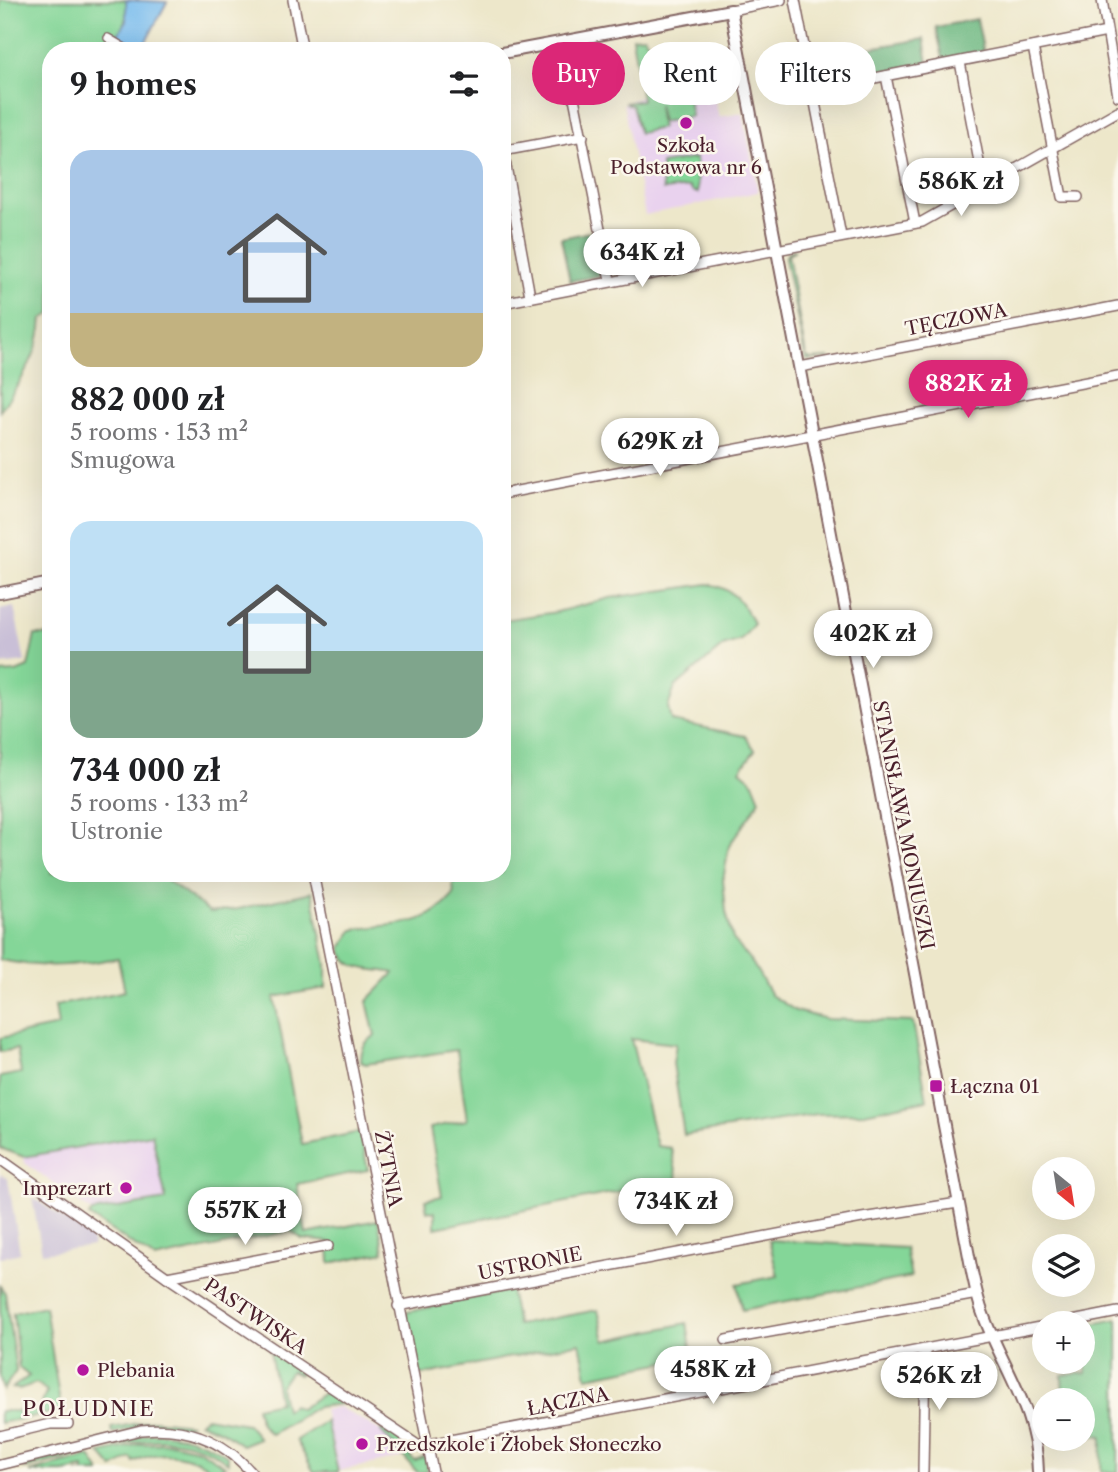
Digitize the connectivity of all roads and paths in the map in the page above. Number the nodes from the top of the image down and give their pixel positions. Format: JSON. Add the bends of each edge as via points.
{"nodes":[{"id":1,"x":293,"y":0,"type":"edge"},
{"id":2,"x":781,"y":0,"type":"edge"},
{"id":3,"x":795,"y":0,"type":"edge"},
{"id":4,"x":1102,"y":0,"type":"edge"},
{"id":5,"x":731,"y":10,"type":"junction"},
{"id":6,"x":1107,"y":32,"type":"junction"},
{"id":7,"x":108,"y":38,"type":"dead end"},
{"id":8,"x":115,"y":42,"type":"edge"},
{"id":9,"x":301,"y":42,"type":"edge"},
{"id":10,"x":563,"y":42,"type":"edge"},
{"id":11,"x":804,"y":42,"type":"edge"},
{"id":12,"x":1033,"y":47,"type":"junction"},
{"id":13,"x":532,"y":48,"type":"edge"},
{"id":14,"x":511,"y":52,"type":"edge"},
{"id":15,"x":960,"y":62,"type":"junction"},
{"id":16,"x":886,"y":76,"type":"junction"},
{"id":17,"x":876,"y":78,"type":"edge"},
{"id":18,"x":1118,"y":96,"type":"edge"},
{"id":19,"x":576,"y":105,"type":"edge"},
{"id":20,"x":817,"y":105,"type":"edge"},
{"id":21,"x":1118,"y":111,"type":"edge"},
{"id":22,"x":583,"y":136,"type":"junction"},
{"id":23,"x":511,"y":148,"type":"edge"},
{"id":24,"x":1052,"y":149,"type":"junction"},
{"id":25,"x":984,"y":188,"type":"junction"},
{"id":26,"x":511,"y":197,"type":"edge"},
{"id":27,"x":1079,"y":197,"type":"dead end"},
{"id":28,"x":915,"y":223,"type":"junction"},
{"id":29,"x":841,"y":236,"type":"junction"},
{"id":30,"x":776,"y":248,"type":"junction"},
{"id":31,"x":610,"y":280,"type":"junction"},
{"id":32,"x":530,"y":296,"type":"junction"},
{"id":33,"x":511,"y":301,"type":"edge"},
{"id":34,"x":1118,"y":306,"type":"edge"},
{"id":35,"x":800,"y":367,"type":"junction"},
{"id":36,"x":1118,"y":376,"type":"edge"},
{"id":37,"x":813,"y":435,"type":"junction"},
{"id":38,"x":511,"y":492,"type":"edge"},
{"id":39,"x":42,"y":585,"type":"edge"},
{"id":40,"x":0,"y":593,"type":"edge"},
{"id":41,"x":315,"y":882,"type":"edge"},
{"id":42,"x":0,"y":1159,"type":"edge"},
{"id":43,"x":958,"y":1203,"type":"junction"},
{"id":44,"x":328,"y":1246,"type":"dead end"},
{"id":45,"x":167,"y":1277,"type":"junction"},
{"id":46,"x":977,"y":1294,"type":"junction"},
{"id":47,"x":398,"y":1306,"type":"junction"},
{"id":48,"x":1118,"y":1312,"type":"edge"},
{"id":49,"x":1095,"y":1317,"type":"edge"},
{"id":50,"x":1032,"y":1328,"type":"edge"},
{"id":51,"x":993,"y":1336,"type":"junction"},
{"id":52,"x":726,"y":1340,"type":"dead end"},
{"id":53,"x":925,"y":1350,"type":"junction"},
{"id":54,"x":68,"y":1424,"type":"dead end"},
{"id":55,"x":0,"y":1436,"type":"edge"},
{"id":56,"x":427,"y":1446,"type":"junction"},
{"id":57,"x":0,"y":1465,"type":"edge"},
{"id":58,"x":251,"y":1472,"type":"edge"},
{"id":59,"x":433,"y":1472,"type":"edge"},
{"id":60,"x":923,"y":1472,"type":"edge"},
{"id":61,"x":1038,"y":1472,"type":"edge"}],
"edges":[{"from":1,"to":9,"type":"street"},
{"from":2,"to":5,"type":"street"},
{"from":3,"to":11,"type":"street"},
{"from":4,"to":6,"type":"street"},
{"from":5,"to":10,"type":"street"},
{"from":5,"to":30,"type":"street","name":"STANISŁAWA MONIUSZKI"},
{"from":6,"to":12,"type":"street"},
{"from":6,"to":18,"type":"street"},
{"from":7,"to":8,"type":"street"},
{"from":12,"to":15,"type":"street"},
{"from":12,"to":24,"type":"street"},
{"from":13,"to":14,"type":"street"},
{"from":15,"to":16,"type":"street"},
{"from":15,"to":25,"type":"street"},
{"from":16,"to":17,"type":"street"},
{"from":16,"to":28,"type":"street"},
{"from":19,"to":22,"type":"street"},
{"from":20,"to":29,"type":"street"},
{"from":21,"to":24,"type":"street"},
{"from":22,"to":23,"type":"street"},
{"from":22,"to":31,"type":"street"},
{"from":24,"to":25,"type":"street"},
{"from":24,"to":27,"type":"street","via":[[1062,197]]},
{"from":25,"to":28,"type":"street"},
{"from":26,"to":32,"type":"street"},
{"from":28,"to":29,"type":"street"},
{"from":29,"to":30,"type":"street"},
{"from":30,"to":31,"type":"street"},
{"from":30,"to":35,"type":"street","name":"STANISŁAWA MONIUSZKI"},
{"from":31,"to":32,"type":"street"},
{"from":32,"to":33,"type":"street"},
{"from":34,"to":35,"type":"street","name":"TĘCZOWA"},
{"from":35,"to":37,"type":"street","name":"STANISŁAWA MONIUSZKI"},
{"from":36,"to":37,"type":"street"},
{"from":37,"to":38,"type":"street"},
{"from":37,"to":43,"type":"street","name":"STANISŁAWA MONIUSZKI"},
{"from":39,"to":40,"type":"street"},
{"from":41,"to":47,"type":"street","name":"ŻYTNIA"},
{"from":42,"to":45,"type":"street","name":"PASTWISKA"},
{"from":43,"to":46,"type":"street","name":"STANISŁAWA MONIUSZKI"},
{"from":43,"to":47,"type":"street","name":"USTRONIE"},
{"from":44,"to":45,"type":"street"},
{"from":45,"to":56,"type":"street","name":"PASTWISKA","via":[[419,1446]]},
{"from":46,"to":51,"type":"street","name":"STANISŁAWA MONIUSZKI"},
{"from":46,"to":52,"type":"street"},
{"from":47,"to":56,"type":"street","name":"ŻYTNIA"},
{"from":48,"to":49,"type":"street"},
{"from":50,"to":51,"type":"street","name":"ŁĄCZNA"},
{"from":51,"to":53,"type":"street","name":"ŁĄCZNA"},
{"from":51,"to":61,"type":"street","name":"STANISŁAWA MONIUSZKI","via":[[1027,1407]]},
{"from":53,"to":56,"type":"street","name":"ŁĄCZNA"},
{"from":53,"to":60,"type":"street"},
{"from":54,"to":55,"type":"street"},
{"from":56,"to":59,"type":"street","name":"ŻYTNIA"},
{"from":57,"to":58,"type":"street","via":[[164,1428],[214,1441]]}]}
